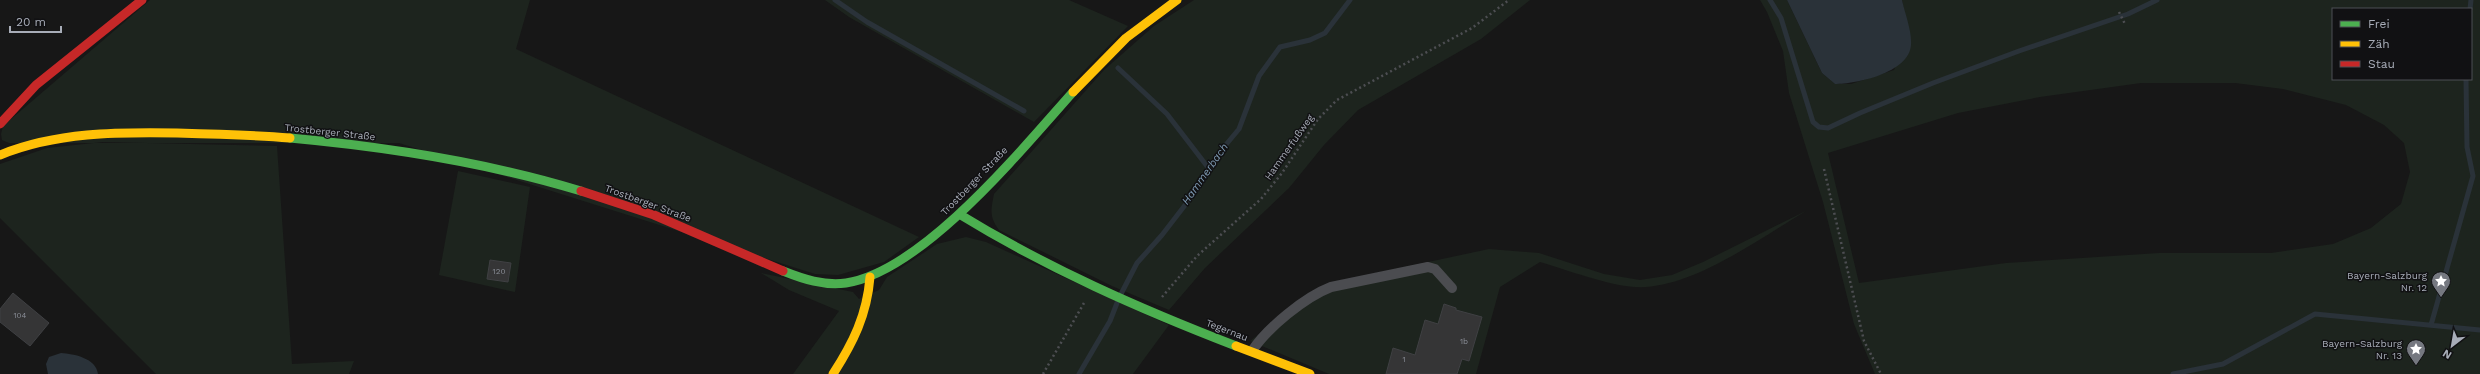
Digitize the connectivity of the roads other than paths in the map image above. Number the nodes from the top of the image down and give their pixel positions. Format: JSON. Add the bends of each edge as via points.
{"nodes":[{"id":1,"x":142,"y":0,"type":"edge"},
{"id":2,"x":1176,"y":0,"type":"edge"},
{"id":3,"x":0,"y":124,"type":"edge"},
{"id":4,"x":0,"y":155,"type":"edge"},
{"id":5,"x":959,"y":214,"type":"junction"},
{"id":6,"x":870,"y":277,"type":"junction"},
{"id":7,"x":1452,"y":288,"type":"dead end"},
{"id":8,"x":1252,"y":351,"type":"junction"},
{"id":9,"x":834,"y":374,"type":"edge"},
{"id":10,"x":1310,"y":374,"type":"edge"}],
"edges":[{"from":1,"to":3,"type":"main road","via":[[36,85]]},
{"from":2,"to":5,"type":"main road","name":"Trostberger Straße","via":[[1126,38],[1103,60]]},
{"from":4,"to":6,"type":"main road","name":"Trostberger Straße","via":[[26,144],[54,139],[133,134],[248,135],[373,147],[525,175],[574,189],[662,218],[797,276],[829,284]]},
{"from":5,"to":6,"type":"main road","name":"Trostberger Straße","via":[[930,239]]},
{"from":5,"to":8,"type":"main road","name":"Tegernau","via":[[1038,261],[1093,287]]},
{"from":6,"to":9,"type":"main road","via":[[869,300],[859,331]]},
{"from":7,"to":8,"type":"lane","via":[[1435,269],[1428,267],[1331,287],[1322,291],[1260,338]]},
{"from":8,"to":10,"type":"main road","name":"Tegernau"}]}
